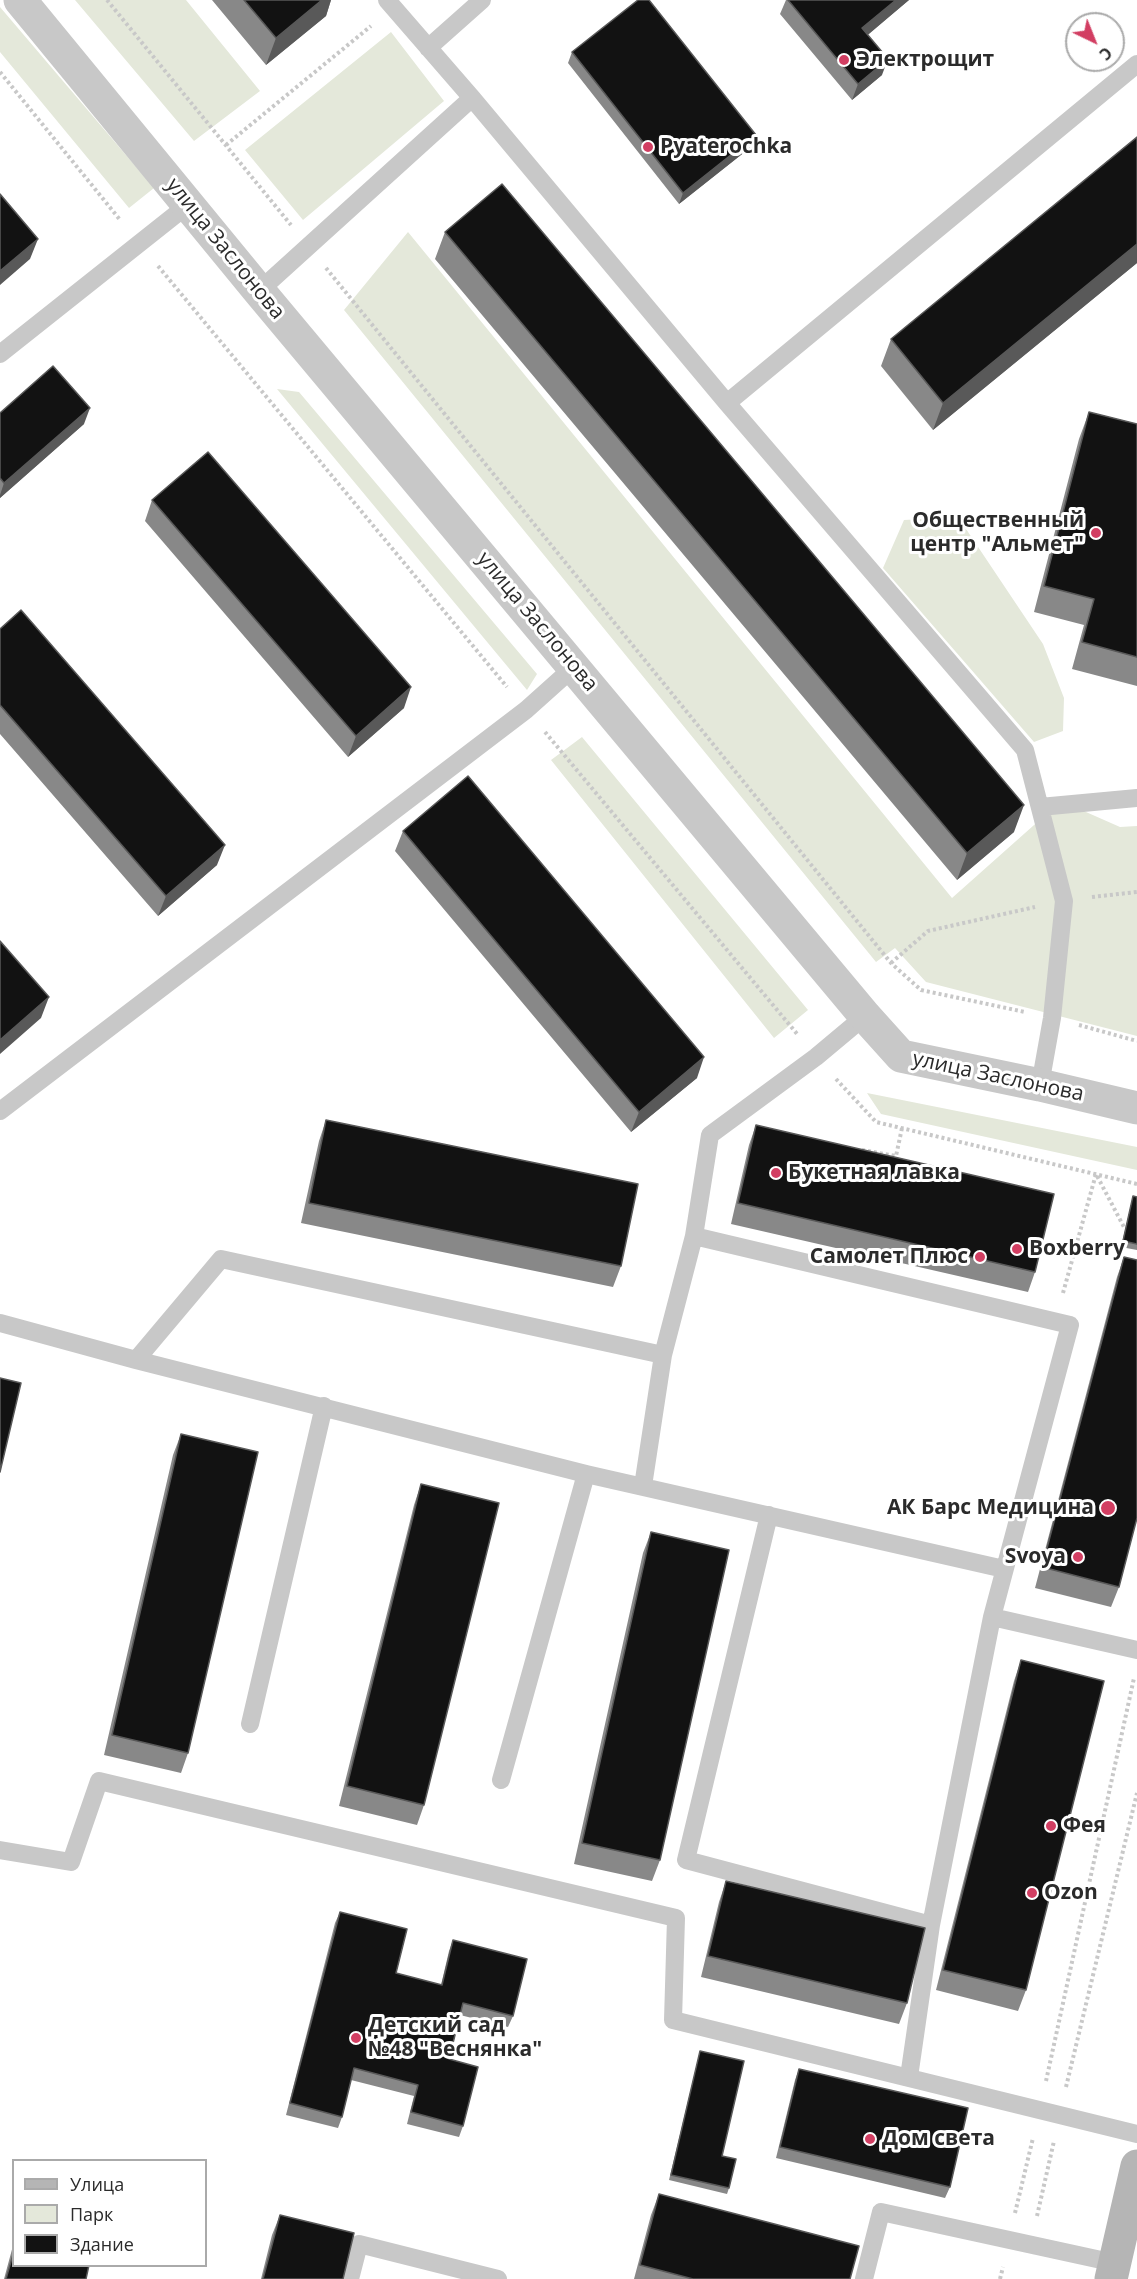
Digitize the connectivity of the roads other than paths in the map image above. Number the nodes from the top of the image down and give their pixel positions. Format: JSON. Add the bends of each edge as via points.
{"nodes":[{"id":1,"x":20,"y":0,"type":"edge"},
{"id":2,"x":482,"y":0,"type":"edge"},
{"id":3,"x":390,"y":4,"type":"edge"},
{"id":4,"x":428,"y":48,"type":"junction"},
{"id":5,"x":1137,"y":64,"type":"edge"},
{"id":6,"x":472,"y":98,"type":"junction"},
{"id":7,"x":189,"y":204,"type":"junction"},
{"id":8,"x":259,"y":291,"type":"junction"},
{"id":9,"x":0,"y":354,"type":"edge"},
{"id":10,"x":727,"y":403,"type":"junction"},
{"id":11,"x":574,"y":667,"type":"junction"},
{"id":12,"x":1137,"y":798,"type":"edge"},
{"id":13,"x":1040,"y":807,"type":"junction"},
{"id":14,"x":865,"y":1016,"type":"junction"},
{"id":15,"x":1040,"y":1084,"type":"junction"},
{"id":16,"x":1137,"y":1108,"type":"edge"},
{"id":17,"x":0,"y":1111,"type":"edge"},
{"id":18,"x":694,"y":1236,"type":"junction"},
{"id":19,"x":0,"y":1323,"type":"edge"},
{"id":20,"x":663,"y":1355,"type":"junction"},
{"id":21,"x":136,"y":1360,"type":"junction"},
{"id":22,"x":324,"y":1406,"type":"junction"},
{"id":23,"x":586,"y":1474,"type":"junction"},
{"id":24,"x":643,"y":1486,"type":"junction"},
{"id":25,"x":769,"y":1515,"type":"junction"},
{"id":26,"x":1004,"y":1569,"type":"junction"},
{"id":27,"x":992,"y":1617,"type":"junction"},
{"id":28,"x":1137,"y":1650,"type":"edge"},
{"id":29,"x":250,"y":1724,"type":"dead end"},
{"id":30,"x":501,"y":1780,"type":"dead end"},
{"id":31,"x":0,"y":1850,"type":"edge"},
{"id":32,"x":932,"y":1925,"type":"junction"},
{"id":33,"x":909,"y":2077,"type":"junction"},
{"id":34,"x":1137,"y":2134,"type":"edge"},
{"id":35,"x":1137,"y":2166,"type":"edge"},
{"id":36,"x":1113,"y":2271,"type":"edge"},
{"id":37,"x":350,"y":2279,"type":"edge"},
{"id":38,"x":498,"y":2279,"type":"edge"},
{"id":39,"x":864,"y":2279,"type":"edge"}],
"edges":[{"from":1,"to":7,"type":"street","name":"улица Заслонова"},
{"from":2,"to":4,"type":"lane"},
{"from":3,"to":4,"type":"lane"},
{"from":4,"to":6,"type":"lane"},
{"from":5,"to":10,"type":"lane"},
{"from":6,"to":8,"type":"lane"},
{"from":6,"to":10,"type":"lane"},
{"from":7,"to":8,"type":"street","name":"улица Заслонова"},
{"from":7,"to":9,"type":"lane"},
{"from":8,"to":11,"type":"street","name":"улица Заслонова"},
{"from":10,"to":13,"type":"lane","via":[[1025,750]]},
{"from":11,"to":14,"type":"street","name":"улица Заслонова"},
{"from":11,"to":17,"type":"lane","via":[[526,710]]},
{"from":12,"to":13,"type":"lane"},
{"from":13,"to":15,"type":"lane","via":[[1064,901],[1052,1018]]},
{"from":14,"to":15,"type":"street","name":"улица Заслонова","via":[[901,1056]]},
{"from":14,"to":18,"type":"lane","via":[[710,1135]]},
{"from":15,"to":16,"type":"street","name":"улица Заслонова"},
{"from":18,"to":20,"type":"lane"},
{"from":18,"to":26,"type":"lane","via":[[1070,1325]]},
{"from":19,"to":21,"type":"lane"},
{"from":20,"to":21,"type":"lane","via":[[221,1259]]},
{"from":20,"to":24,"type":"lane"},
{"from":21,"to":22,"type":"lane"},
{"from":22,"to":23,"type":"lane"},
{"from":22,"to":29,"type":"lane"},
{"from":23,"to":24,"type":"lane"},
{"from":23,"to":30,"type":"lane"},
{"from":24,"to":25,"type":"lane"},
{"from":25,"to":26,"type":"lane"},
{"from":25,"to":32,"type":"lane","via":[[686,1860]]},
{"from":26,"to":27,"type":"lane"},
{"from":27,"to":28,"type":"lane"},
{"from":27,"to":32,"type":"lane"},
{"from":31,"to":33,"type":"lane","via":[[71,1862],[99,1781],[676,1918],[673,2020]]},
{"from":32,"to":33,"type":"lane"},
{"from":33,"to":34,"type":"lane"},
{"from":35,"to":36,"type":"main road"},
{"from":36,"to":39,"type":"lane","via":[[1031,2244],[881,2212]]},
{"from":37,"to":38,"type":"lane","via":[[359,2244]]}]}
